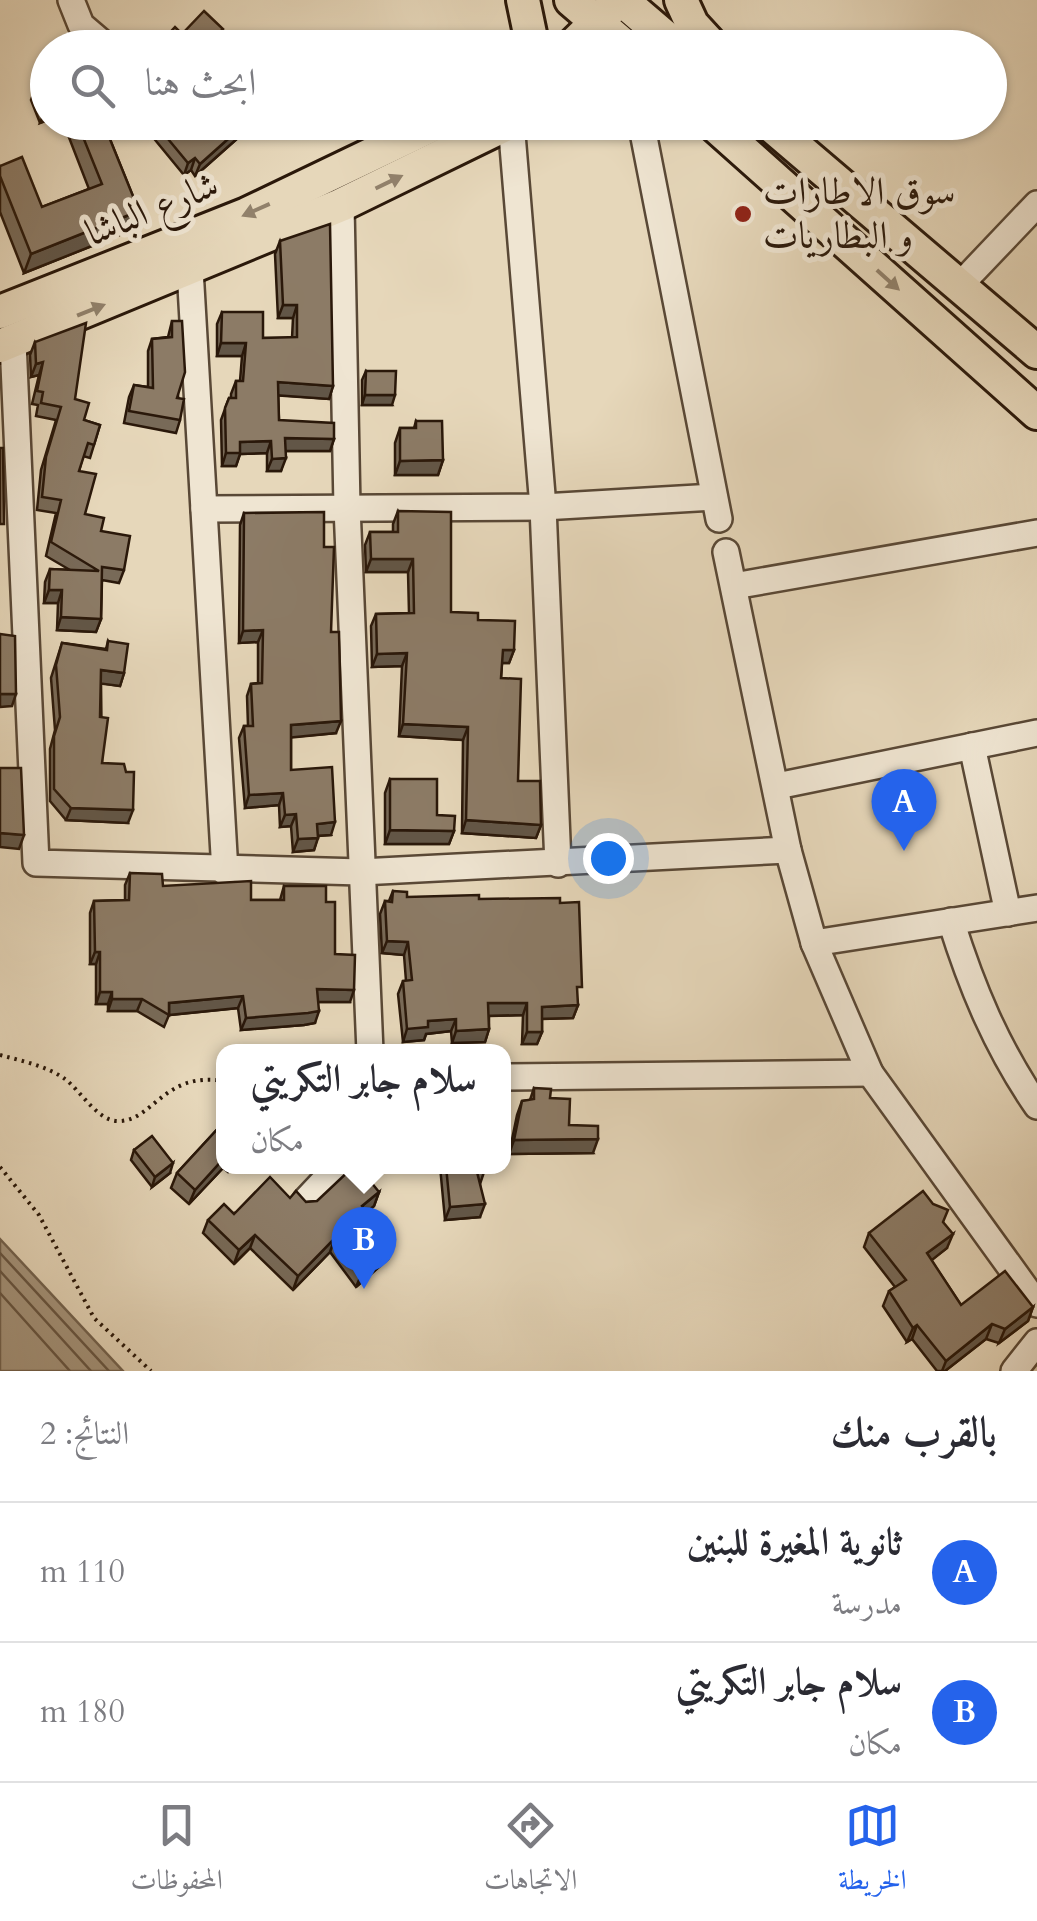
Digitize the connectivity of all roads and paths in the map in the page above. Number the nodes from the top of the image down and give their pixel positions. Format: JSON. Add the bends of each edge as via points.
{"nodes":[{"id":1,"x":71,"y":0,"type":"edge"},
{"id":2,"x":523,"y":0,"type":"edge"},
{"id":3,"x":571,"y":0,"type":"edge"},
{"id":4,"x":681,"y":0,"type":"edge"},
{"id":5,"x":622,"y":21,"type":"edge"},
{"id":6,"x":88,"y":30,"type":"edge"},
{"id":7,"x":529,"y":30,"type":"edge"},
{"id":8,"x":698,"y":30,"type":"edge"},
{"id":9,"x":401,"y":140,"type":"edge"},
{"id":10,"x":474,"y":140,"type":"edge"},
{"id":11,"x":512,"y":140,"type":"edge"},
{"id":12,"x":644,"y":140,"type":"edge"},
{"id":13,"x":731,"y":140,"type":"edge"},
{"id":14,"x":788,"y":140,"type":"edge"},
{"id":15,"x":1037,"y":204,"type":"edge"},
{"id":16,"x":341,"y":205,"type":"junction"},
{"id":17,"x":190,"y":269,"type":"junction"},
{"id":18,"x":960,"y":285,"type":"junction"},
{"id":19,"x":5,"y":320,"type":"edge"},
{"id":20,"x":1037,"y":352,"type":"edge"},
{"id":21,"x":1037,"y":412,"type":"edge"},
{"id":22,"x":347,"y":507,"type":"junction"},
{"id":23,"x":543,"y":507,"type":"junction"},
{"id":24,"x":204,"y":509,"type":"junction"},
{"id":25,"x":1037,"y":533,"type":"edge"},
{"id":26,"x":726,"y":552,"type":"dead end"},
{"id":27,"x":734,"y":586,"type":"junction"},
{"id":28,"x":1037,"y":732,"type":"edge"},
{"id":29,"x":972,"y":746,"type":"junction"},
{"id":30,"x":777,"y":786,"type":"junction"},
{"id":31,"x":788,"y":850,"type":"junction"},
{"id":32,"x":558,"y":864,"type":"junction"},
{"id":33,"x":225,"y":872,"type":"junction"},
{"id":34,"x":360,"y":872,"type":"junction"},
{"id":35,"x":1037,"y":909,"type":"edge"},
{"id":36,"x":1008,"y":913,"type":"junction"},
{"id":37,"x":951,"y":922,"type":"junction"},
{"id":38,"x":814,"y":943,"type":"junction"},
{"id":39,"x":370,"y":1044,"type":"edge"},
{"id":40,"x":0,"y":1055,"type":"edge"},
{"id":41,"x":870,"y":1072,"type":"junction"},
{"id":42,"x":511,"y":1077,"type":"edge"},
{"id":43,"x":216,"y":1080,"type":"edge"},
{"id":44,"x":1037,"y":1106,"type":"edge"},
{"id":45,"x":0,"y":1166,"type":"edge"},
{"id":46,"x":330,"y":1174,"type":"edge"},
{"id":47,"x":306,"y":1200,"type":"edge"},
{"id":48,"x":1037,"y":1304,"type":"edge"},
{"id":49,"x":1037,"y":1342,"type":"edge"},
{"id":50,"x":152,"y":1371,"type":"edge"},
{"id":51,"x":1014,"y":1371,"type":"edge"}],
"edges":[{"from":1,"to":6,"type":"street"},
{"from":2,"to":7,"type":"main road"},
{"from":3,"to":5,"type":"main road"},
{"from":4,"to":8,"type":"main road"},
{"from":9,"to":19,"type":"main road","name":"شارع الباشا","one_way":true},
{"from":16,"to":10,"type":"main road","one_way":true},
{"from":11,"to":23,"type":"street"},
{"from":12,"to":23,"type":"street","via":[[716,508]]},
{"from":13,"to":21,"type":"main road","one_way":true},
{"from":14,"to":18,"type":"main road"},
{"from":15,"to":18,"type":"street"},
{"from":16,"to":17,"type":"main road"},
{"from":16,"to":22,"type":"street"},
{"from":19,"to":17,"type":"main road","one_way":true},
{"from":17,"to":24,"type":"street"},
{"from":18,"to":20,"type":"main road"},
{"from":19,"to":33,"type":"street","via":[[36,863]]},
{"from":22,"to":23,"type":"street"},
{"from":22,"to":24,"type":"street"},
{"from":22,"to":34,"type":"street"},
{"from":23,"to":32,"type":"street"},
{"from":24,"to":33,"type":"street"},
{"from":25,"to":27,"type":"street"},
{"from":26,"to":27,"type":"street"},
{"from":27,"to":30,"type":"street"},
{"from":28,"to":29,"type":"street"},
{"from":29,"to":30,"type":"street"},
{"from":29,"to":36,"type":"street"},
{"from":30,"to":31,"type":"street"},
{"from":31,"to":32,"type":"street"},
{"from":31,"to":38,"type":"street"},
{"from":32,"to":34,"type":"street"},
{"from":33,"to":34,"type":"street"},
{"from":34,"to":39,"type":"street"},
{"from":35,"to":36,"type":"street"},
{"from":36,"to":37,"type":"street"},
{"from":37,"to":38,"type":"street"},
{"from":37,"to":44,"type":"street","via":[[972,988]]},
{"from":38,"to":41,"type":"street"},
{"from":40,"to":43,"type":"path","via":[[60,1076],[116,1122],[130,1120],[180,1084]]},
{"from":41,"to":42,"type":"street"},
{"from":41,"to":48,"type":"street"},
{"from":45,"to":50,"type":"path","via":[[39,1216],[104,1331]]},
{"from":46,"to":47,"type":"street"},
{"from":49,"to":51,"type":"street"}]}
